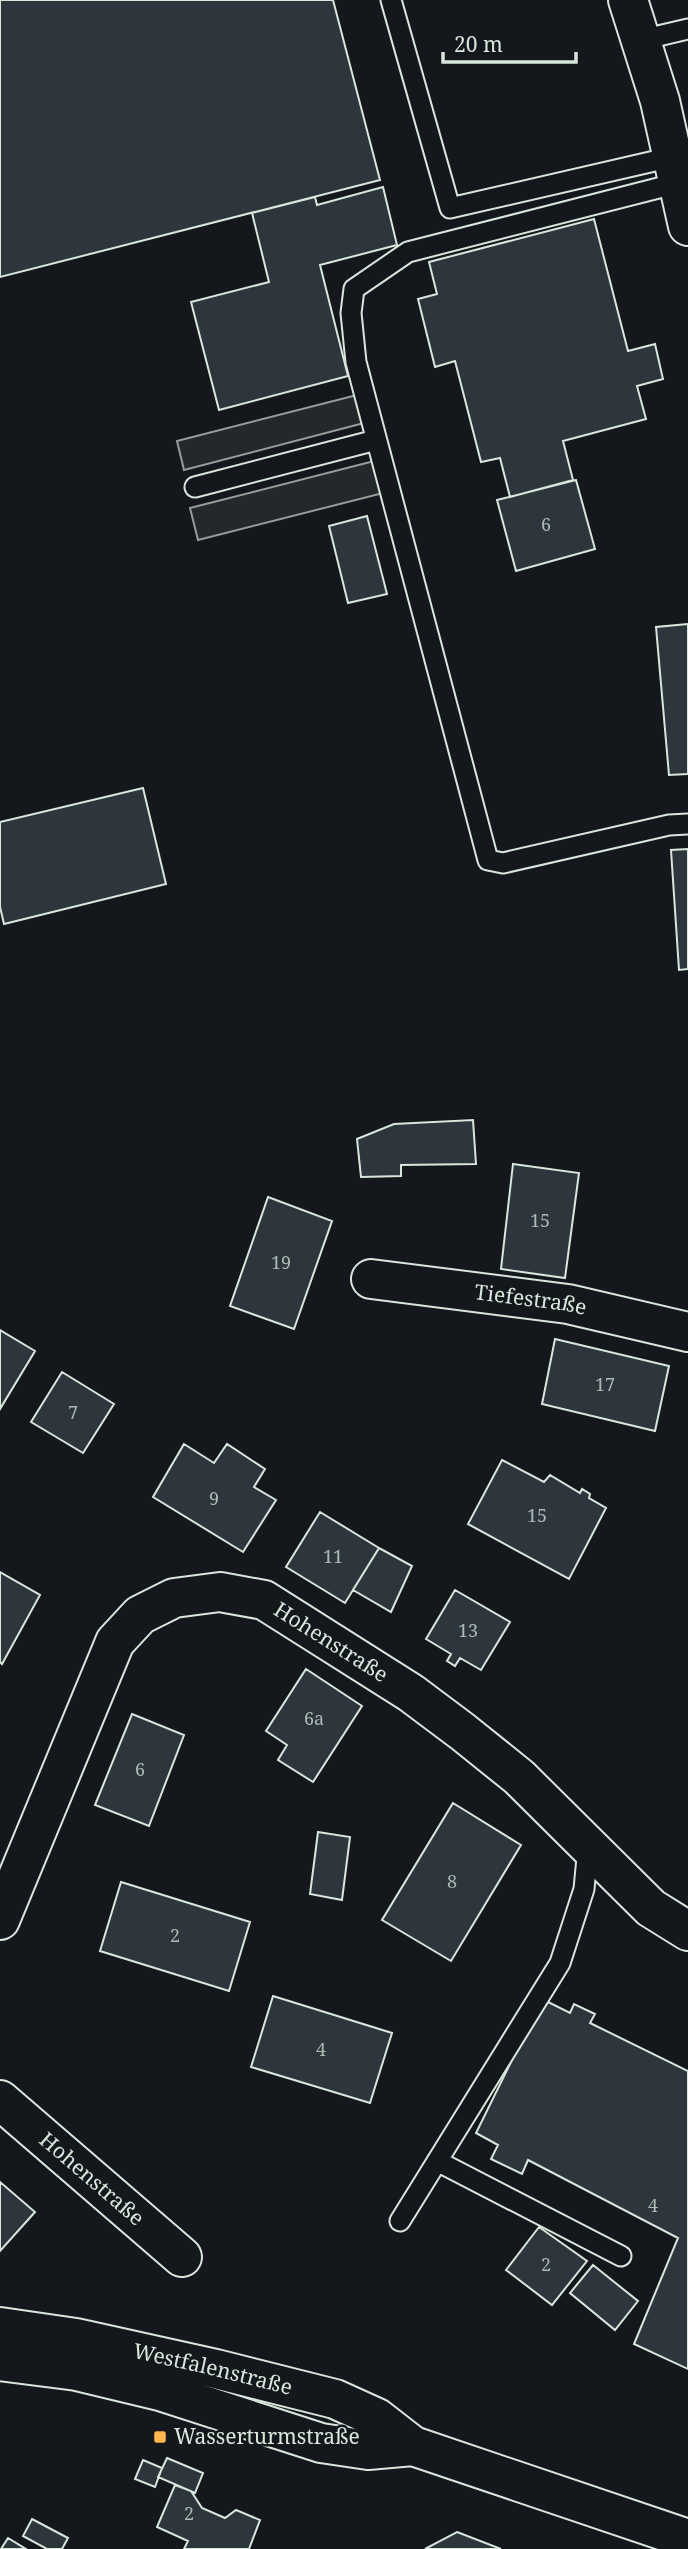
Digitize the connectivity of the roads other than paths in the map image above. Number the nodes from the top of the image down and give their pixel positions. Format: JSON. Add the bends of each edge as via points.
{"nodes":[{"id":1,"x":391,"y":0,"type":"edge"},
{"id":2,"x":628,"y":0,"type":"edge"},
{"id":3,"x":688,"y":29,"type":"edge"},
{"id":4,"x":641,"y":40,"type":"junction"},
{"id":5,"x":675,"y":170,"type":"junction"},
{"id":6,"x":688,"y":226,"type":"edge"},
{"id":7,"x":376,"y":440,"type":"junction"},
{"id":8,"x":195,"y":486,"type":"dead end"},
{"id":9,"x":688,"y":824,"type":"edge"},
{"id":10,"x":371,"y":1279,"type":"dead end"},
{"id":11,"x":688,"y":1332,"type":"edge"},
{"id":12,"x":588,"y":1847,"type":"junction"},
{"id":13,"x":0,"y":1920,"type":"edge"},
{"id":14,"x":688,"y":1931,"type":"edge"},
{"id":15,"x":0,"y":2100,"type":"edge"},
{"id":16,"x":437,"y":2161,"type":"junction"},
{"id":17,"x":400,"y":2221,"type":"dead end"},
{"id":18,"x":621,"y":2256,"type":"dead end"},
{"id":19,"x":182,"y":2257,"type":"dead end"},
{"id":20,"x":0,"y":2327,"type":"edge"},
{"id":21,"x":0,"y":2361,"type":"edge"},
{"id":22,"x":413,"y":2446,"type":"junction"},
{"id":23,"x":688,"y":2539,"type":"edge"}],
"edges":[{"from":1,"to":5,"type":"lane","via":[[450,208]]},
{"from":2,"to":4,"type":"street"},
{"from":3,"to":4,"type":"lane"},
{"from":4,"to":5,"type":"street"},
{"from":5,"to":6,"type":"street"},
{"from":5,"to":7,"type":"lane","via":[[408,252],[354,289],[351,313],[356,362]]},
{"from":7,"to":8,"type":"lane"},
{"from":7,"to":9,"type":"lane","via":[[488,860],[503,863]]},
{"from":10,"to":11,"type":"street","name":"Tiefestraße","via":[[568,1304]]},
{"from":12,"to":13,"type":"street","name":"Hohenstraße","via":[[519,1777],[411,1693],[264,1600],[219,1592],[174,1598],[151,1609],[115,1642]]},
{"from":12,"to":14,"type":"street","name":"Hohenstraße","via":[[651,1908]]},
{"from":12,"to":16,"type":"lane","via":[[584,1889],[560,1962]]},
{"from":15,"to":19,"type":"street","name":"Hohenstraße"},
{"from":16,"to":17,"type":"lane"},
{"from":16,"to":18,"type":"lane"},
{"from":20,"to":22,"type":"street","name":"Westfalenstraße","via":[[76,2338],[335,2399],[377,2418]]},
{"from":21,"to":22,"type":"street","name":"Westfalenstraße","via":[[77,2371],[160,2391],[321,2443],[368,2450]]},
{"from":22,"to":23,"type":"street","name":"Westfalenstraße"}]}
